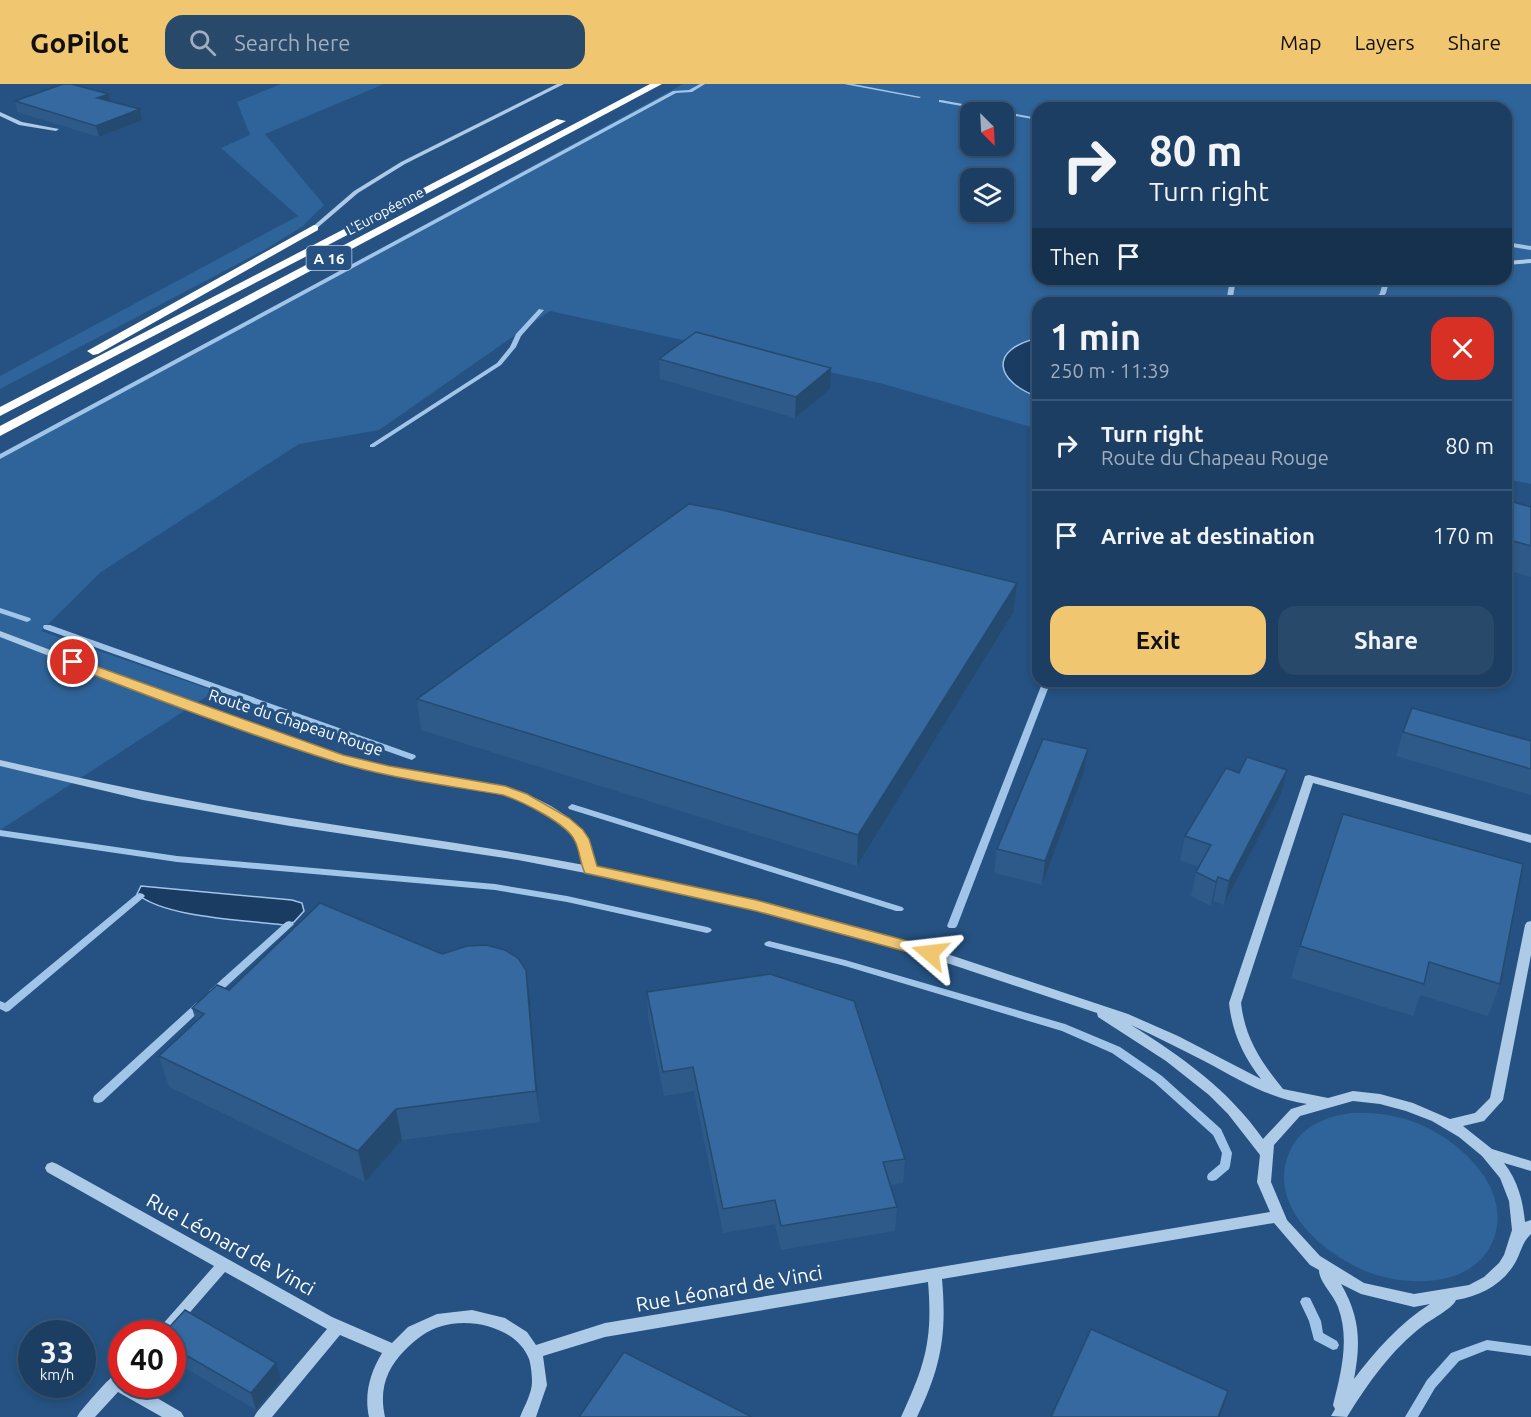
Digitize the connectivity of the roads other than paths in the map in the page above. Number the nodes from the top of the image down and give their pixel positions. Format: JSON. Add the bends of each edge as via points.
{"nodes":[{"id":1,"x":561,"y":84,"type":"edge"},
{"id":2,"x":632,"y":84,"type":"edge"},
{"id":3,"x":657,"y":84,"type":"edge"},
{"id":4,"x":0,"y":114,"type":"edge"},
{"id":5,"x":56,"y":129,"type":"dead end"},
{"id":6,"x":314,"y":228,"type":"joint"},
{"id":7,"x":1531,"y":261,"type":"edge"},
{"id":8,"x":1512,"y":263,"type":"edge"},
{"id":9,"x":0,"y":400,"type":"edge"},
{"id":10,"x":0,"y":412,"type":"edge"},
{"id":11,"x":0,"y":432,"type":"edge"},
{"id":12,"x":0,"y":634,"type":"edge"},
{"id":13,"x":0,"y":763,"type":"edge"},
{"id":14,"x":1531,"y":839,"type":"edge"},
{"id":15,"x":591,"y":870,"type":"junction"},
{"id":16,"x":1531,"y":925,"type":"edge"},
{"id":17,"x":1078,"y":1001,"type":"junction"},
{"id":18,"x":1278,"y":1092,"type":"junction"},
{"id":19,"x":1323,"y":1101,"type":"junction"},
{"id":20,"x":1450,"y":1124,"type":"junction"},
{"id":21,"x":1486,"y":1152,"type":"junction"},
{"id":22,"x":1266,"y":1153,"type":"junction"},
{"id":23,"x":1531,"y":1166,"type":"edge"},
{"id":24,"x":52,"y":1168,"type":"dead end"},
{"id":25,"x":1276,"y":1217,"type":"junction"},
{"id":26,"x":1531,"y":1226,"type":"edge"},
{"id":27,"x":1518,"y":1237,"type":"junction"},
{"id":28,"x":224,"y":1264,"type":"junction"},
{"id":29,"x":1320,"y":1265,"type":"junction"},
{"id":30,"x":934,"y":1274,"type":"junction"},
{"id":31,"x":1455,"y":1297,"type":"junction"},
{"id":32,"x":174,"y":1320,"type":"edge"},
{"id":33,"x":338,"y":1327,"type":"junction"},
{"id":34,"x":393,"y":1351,"type":"junction"},
{"id":35,"x":533,"y":1353,"type":"junction"},
{"id":36,"x":108,"y":1392,"type":"edge"},
{"id":37,"x":147,"y":1398,"type":"edge"},
{"id":38,"x":1339,"y":1416,"type":"edge"},
{"id":39,"x":85,"y":1417,"type":"edge"},
{"id":40,"x":176,"y":1417,"type":"edge"},
{"id":41,"x":262,"y":1417,"type":"edge"},
{"id":42,"x":377,"y":1417,"type":"edge"},
{"id":43,"x":528,"y":1417,"type":"edge"},
{"id":44,"x":909,"y":1417,"type":"edge"}],
"edges":[{"from":1,"to":6,"type":"street","via":[[370,183]]},
{"from":2,"to":10,"type":"highway","name":"L'Européenne","number":"A 16"},
{"from":3,"to":11,"type":"highway","name":"L'Européenne","number":"A 16"},
{"from":4,"to":5,"type":"street","via":[[21,124]]},
{"from":6,"to":9,"type":"highway"},
{"from":7,"to":8,"type":"street"},
{"from":12,"to":15,"type":"street","name":"Route du Chapeau Rouge","via":[[151,693],[324,753],[382,769],[522,797],[564,821],[578,834]]},
{"from":13,"to":15,"type":"street","via":[[216,810]]},
{"from":14,"to":18,"type":"street","via":[[1309,778],[1235,1004],[1244,1044]]},
{"from":15,"to":17,"type":"street","via":[[726,898],[851,930]]},
{"from":16,"to":20,"type":"street","via":[[1496,1100],[1479,1117]]},
{"from":17,"to":18,"type":"street","via":[[1156,1030]]},
{"from":17,"to":22,"type":"street","via":[[1189,1071],[1239,1116]]},
{"from":18,"to":19,"type":"street"},
{"from":19,"to":20,"type":"street","via":[[1353,1096],[1385,1099],[1418,1108]]},
{"from":19,"to":22,"type":"street","via":[[1283,1122]]},
{"from":20,"to":21,"type":"street"},
{"from":21,"to":23,"type":"street"},
{"from":21,"to":27,"type":"street","via":[[1514,1197]]},
{"from":22,"to":25,"type":"street","via":[[1264,1184]]},
{"from":24,"to":28,"type":"street","name":"Rue Léonard de Vinci"},
{"from":25,"to":29,"type":"street","via":[[1295,1243]]},
{"from":25,"to":30,"type":"street","name":"Rue Léonard de Vinci"},
{"from":26,"to":27,"type":"street"},
{"from":27,"to":31,"type":"street","via":[[1512,1256],[1495,1277]]},
{"from":28,"to":32,"type":"street"},
{"from":28,"to":33,"type":"street","name":"Rue Léonard de Vinci"},
{"from":29,"to":31,"type":"street","via":[[1360,1287],[1386,1295],[1422,1300]]},
{"from":29,"to":38,"type":"street","via":[[1342,1297],[1351,1327],[1353,1352]]},
{"from":30,"to":35,"type":"street","name":"Rue Léonard de Vinci","via":[[605,1330]]},
{"from":30,"to":44,"type":"street","via":[[938,1338],[925,1384]]},
{"from":31,"to":38,"type":"street","via":[[1421,1318],[1395,1342],[1354,1390]]},
{"from":33,"to":34,"type":"street","name":"Rue Léonard de Vinci"},
{"from":33,"to":41,"type":"street"},
{"from":34,"to":35,"type":"street","via":[[425,1325],[464,1315],[509,1326]]},
{"from":34,"to":42,"type":"street","via":[[383,1365],[375,1389]]},
{"from":35,"to":43,"type":"street","via":[[539,1383]]},
{"from":36,"to":39,"type":"street"},
{"from":37,"to":40,"type":"street"}]}
